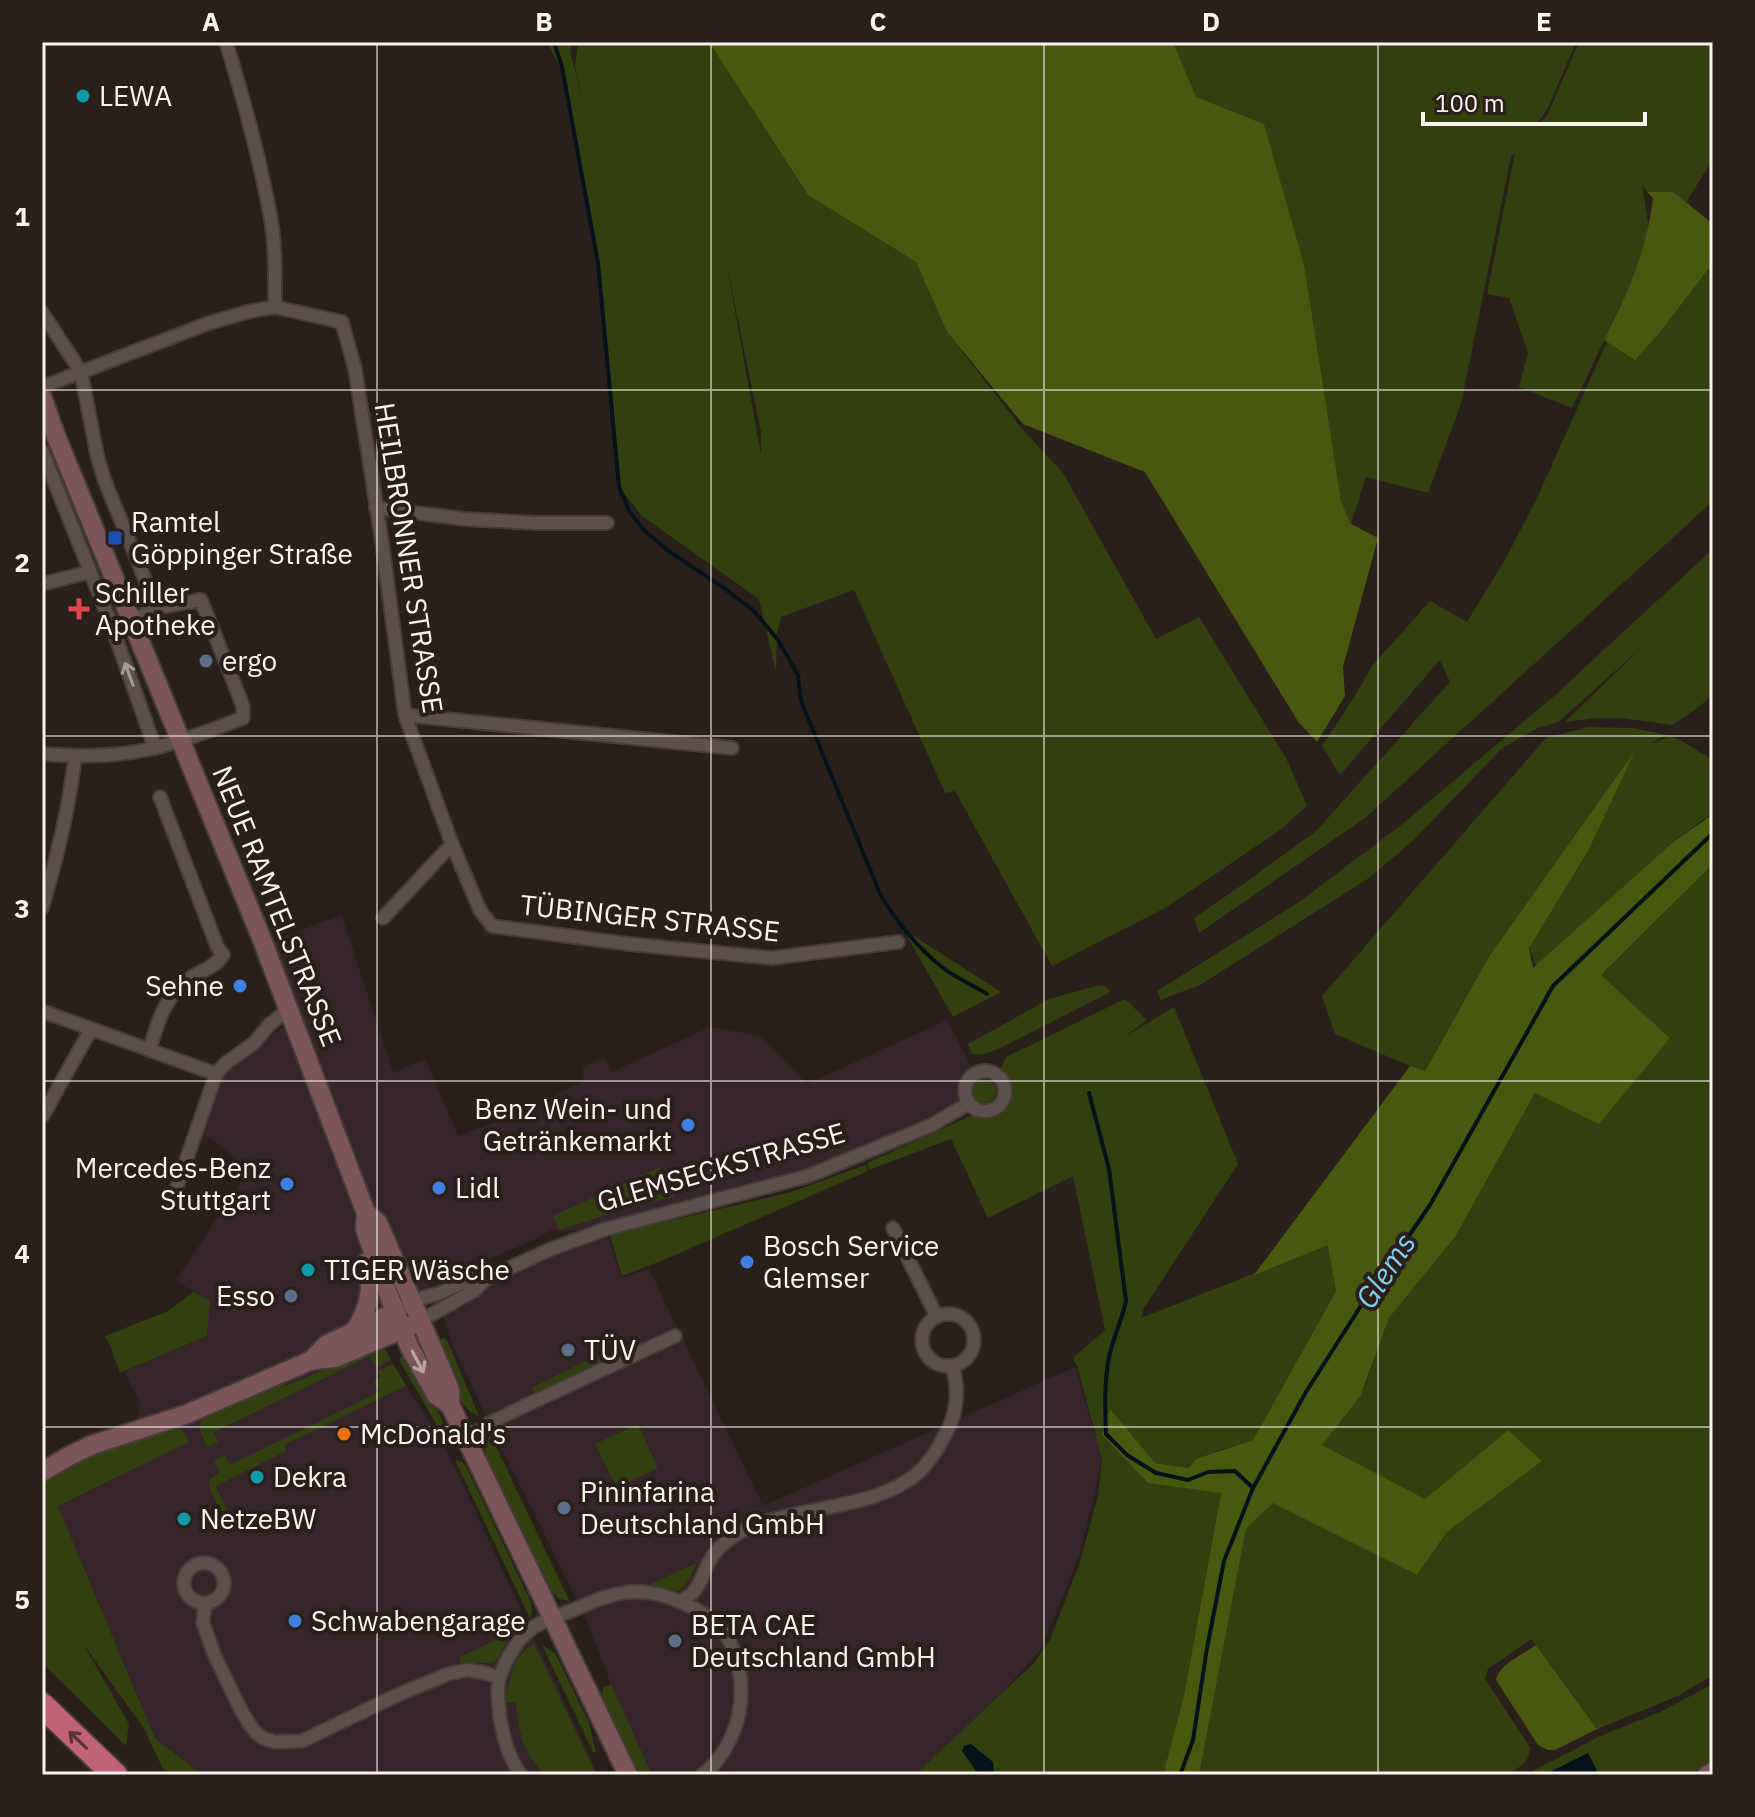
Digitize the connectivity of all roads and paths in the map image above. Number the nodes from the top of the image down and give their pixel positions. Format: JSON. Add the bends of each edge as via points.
{"nodes":[{"id":1,"x":226,"y":42,"type":"edge"},
{"id":2,"x":275,"y":307,"type":"junction"},
{"id":3,"x":42,"y":312,"type":"edge"},
{"id":4,"x":81,"y":372,"type":"junction"},
{"id":5,"x":42,"y":387,"type":"edge"},
{"id":6,"x":42,"y":397,"type":"edge"},
{"id":7,"x":42,"y":451,"type":"edge"},
{"id":8,"x":376,"y":508,"type":"junction"},
{"id":9,"x":607,"y":523,"type":"dead end"},
{"id":10,"x":90,"y":572,"type":"junction"},
{"id":11,"x":42,"y":584,"type":"edge"},
{"id":12,"x":152,"y":606,"type":"junction"},
{"id":13,"x":132,"y":621,"type":"junction"},
{"id":14,"x":405,"y":715,"type":"junction"},
{"id":15,"x":181,"y":740,"type":"junction"},
{"id":16,"x":155,"y":748,"type":"junction"},
{"id":17,"x":732,"y":748,"type":"dead end"},
{"id":18,"x":42,"y":754,"type":"edge"},
{"id":19,"x":75,"y":757,"type":"junction"},
{"id":20,"x":160,"y":797,"type":"dead end"},
{"id":21,"x":452,"y":844,"type":"junction"},
{"id":22,"x":42,"y":908,"type":"edge"},
{"id":23,"x":383,"y":918,"type":"dead end"},
{"id":24,"x":492,"y":926,"type":"joint"},
{"id":25,"x":898,"y":942,"type":"dead end"},
{"id":26,"x":288,"y":1009,"type":"junction"},
{"id":27,"x":42,"y":1011,"type":"edge"},
{"id":28,"x":91,"y":1029,"type":"junction"},
{"id":29,"x":150,"y":1049,"type":"junction"},
{"id":30,"x":216,"y":1074,"type":"junction"},
{"id":31,"x":969,"y":1103,"type":"dead end"},
{"id":32,"x":42,"y":1117,"type":"edge"},
{"id":33,"x":171,"y":1204,"type":"dead end"},
{"id":34,"x":366,"y":1213,"type":"junction"},
{"id":35,"x":893,"y":1228,"type":"dead end"},
{"id":36,"x":368,"y":1236,"type":"junction"},
{"id":37,"x":486,"y":1279,"type":"junction"},
{"id":38,"x":413,"y":1303,"type":"junction"},
{"id":39,"x":937,"y":1317,"type":"junction"},
{"id":40,"x":400,"y":1321,"type":"junction"},
{"id":41,"x":420,"y":1321,"type":"junction"},
{"id":42,"x":352,"y":1334,"type":"junction"},
{"id":43,"x":675,"y":1336,"type":"dead end"},
{"id":44,"x":312,"y":1360,"type":"junction"},
{"id":45,"x":952,"y":1366,"type":"junction"},
{"id":46,"x":450,"y":1405,"type":"junction"},
{"id":47,"x":467,"y":1439,"type":"junction"},
{"id":48,"x":42,"y":1472,"type":"edge"},
{"id":49,"x":681,"y":1601,"type":"junction"},
{"id":50,"x":205,"y":1603,"type":"dead end"},
{"id":51,"x":552,"y":1619,"type":"junction"},
{"id":52,"x":499,"y":1678,"type":"junction"},
{"id":53,"x":42,"y":1705,"type":"edge"},
{"id":54,"x":1713,"y":1772,"type":"edge"},
{"id":55,"x":115,"y":1775,"type":"edge"},
{"id":56,"x":521,"y":1775,"type":"edge"},
{"id":57,"x":628,"y":1775,"type":"edge"},
{"id":58,"x":702,"y":1775,"type":"edge"},
{"id":59,"x":1707,"y":1775,"type":"edge"}],
"edges":[{"from":1,"to":2,"type":"street","via":[[270,210]]},
{"from":2,"to":4,"type":"street","via":[[209,323]]},
{"from":2,"to":8,"type":"street","name":"HEILBRONNER STRASSE","via":[[342,322],[355,369]]},
{"from":3,"to":4,"type":"street"},
{"from":4,"to":5,"type":"street"},
{"from":4,"to":12,"type":"street","via":[[104,479]]},
{"from":6,"to":13,"type":"main road","name":"NEUE RAMTELSTRASSE"},
{"from":7,"to":10,"type":"street"},
{"from":8,"to":9,"type":"street","via":[[465,519]]},
{"from":8,"to":14,"type":"street","name":"HEILBRONNER STRASSE"},
{"from":10,"to":11,"type":"street"},
{"from":16,"to":10,"type":"street","one_way":true},
{"from":12,"to":13,"type":"street"},
{"from":12,"to":15,"type":"street","via":[[201,600],[243,706],[243,718]]},
{"from":13,"to":15,"type":"main road","name":"NEUE RAMTELSTRASSE"},
{"from":14,"to":17,"type":"street"},
{"from":14,"to":21,"type":"street","name":"HEILBRONNER STRASSE"},
{"from":15,"to":16,"type":"street"},
{"from":15,"to":26,"type":"main road","name":"NEUE RAMTELSTRASSE"},
{"from":16,"to":19,"type":"street"},
{"from":18,"to":19,"type":"street"},
{"from":19,"to":22,"type":"street"},
{"from":20,"to":29,"type":"street","via":[[223,955],[178,988]]},
{"from":21,"to":23,"type":"street"},
{"from":21,"to":24,"type":"street","name":"HEILBRONNER STRASSE"},
{"from":24,"to":25,"type":"street","name":"TÜBINGER STRASSE","via":[[772,958]]},
{"from":26,"to":30,"type":"street"},
{"from":26,"to":34,"type":"main road","name":"NEUE RAMTELSTRASSE"},
{"from":27,"to":28,"type":"street"},
{"from":28,"to":29,"type":"street"},
{"from":28,"to":32,"type":"street"},
{"from":29,"to":30,"type":"street"},
{"from":30,"to":33,"type":"street"},
{"from":31,"to":37,"type":"street","name":"GLEMSECKSTRASSE","via":[[932,1125],[808,1176],[606,1229]]},
{"from":34,"to":36,"type":"main road","name":"NEUE RAMTELSTRASSE"},
{"from":34,"to":38,"type":"main road","name":"NEUE RAMTELSTRASSE","via":[[378,1223]]},
{"from":35,"to":39,"type":"street"},
{"from":36,"to":40,"type":"main road","name":"NEUE RAMTELSTRASSE"},
{"from":36,"to":42,"type":"main road","via":[[364,1250],[370,1291],[365,1314]]},
{"from":37,"to":38,"type":"street","name":"GLEMSECKSTRASSE","via":[[473,1278]]},
{"from":37,"to":41,"type":"street","name":"GLEMSECKSTRASSE"},
{"from":38,"to":40,"type":"street","name":"GLEMSECKSTRASSE"},
{"from":38,"to":41,"type":"main road","name":"NEUE RAMTELSTRASSE"},
{"from":39,"to":45,"type":"street","via":[[925,1328],[923,1344],[930,1358]]},
{"from":39,"to":45,"type":"street","via":[[954,1315],[973,1332],[968,1357]]},
{"from":40,"to":41,"type":"main road","name":"GLEMSECKSTRASSE"},
{"from":40,"to":42,"type":"main road","name":"GLEMSECKSTRASSE"},
{"from":40,"to":44,"type":"main road","name":"GLEMSECKSTRASSE","via":[[335,1358]]},
{"from":40,"to":46,"type":"main road","name":"NEUE RAMTELSTRASSE","one_way":true,"via":[[436,1395]]},
{"from":41,"to":46,"type":"main road","name":"NEUE RAMTELSTRASSE","via":[[450,1390]]},
{"from":42,"to":44,"type":"main road","name":"GLEMSECKSTRASSE","via":[[326,1345]]},
{"from":43,"to":47,"type":"street","via":[[520,1408]]},
{"from":44,"to":48,"type":"main road","name":"GLEMSECKSTRASSE","via":[[187,1414],[92,1445]]},
{"from":45,"to":49,"type":"street","via":[[954,1418],[934,1456],[918,1472],[875,1496],[763,1521],[732,1537],[709,1560],[697,1588]]},
{"from":46,"to":47,"type":"main road","name":"NEUE RAMTELSTRASSE"},
{"from":47,"to":51,"type":"main road","name":"NEUE RAMTELSTRASSE"},
{"from":49,"to":51,"type":"street","via":[[632,1592]]},
{"from":49,"to":58,"type":"street","via":[[727,1636],[741,1687],[734,1731]]},
{"from":50,"to":52,"type":"street","via":[[203,1623],[240,1708],[256,1733],[275,1742],[302,1741],[448,1674],[468,1670]]},
{"from":51,"to":52,"type":"street","via":[[533,1628],[514,1647]]},
{"from":51,"to":57,"type":"main road","name":"NEUE RAMTELSTRASSE"},
{"from":52,"to":56,"type":"street","via":[[502,1728]]},
{"from":55,"to":53,"type":"highway","one_way":true},
{"from":54,"to":59,"type":"main road"}]}
